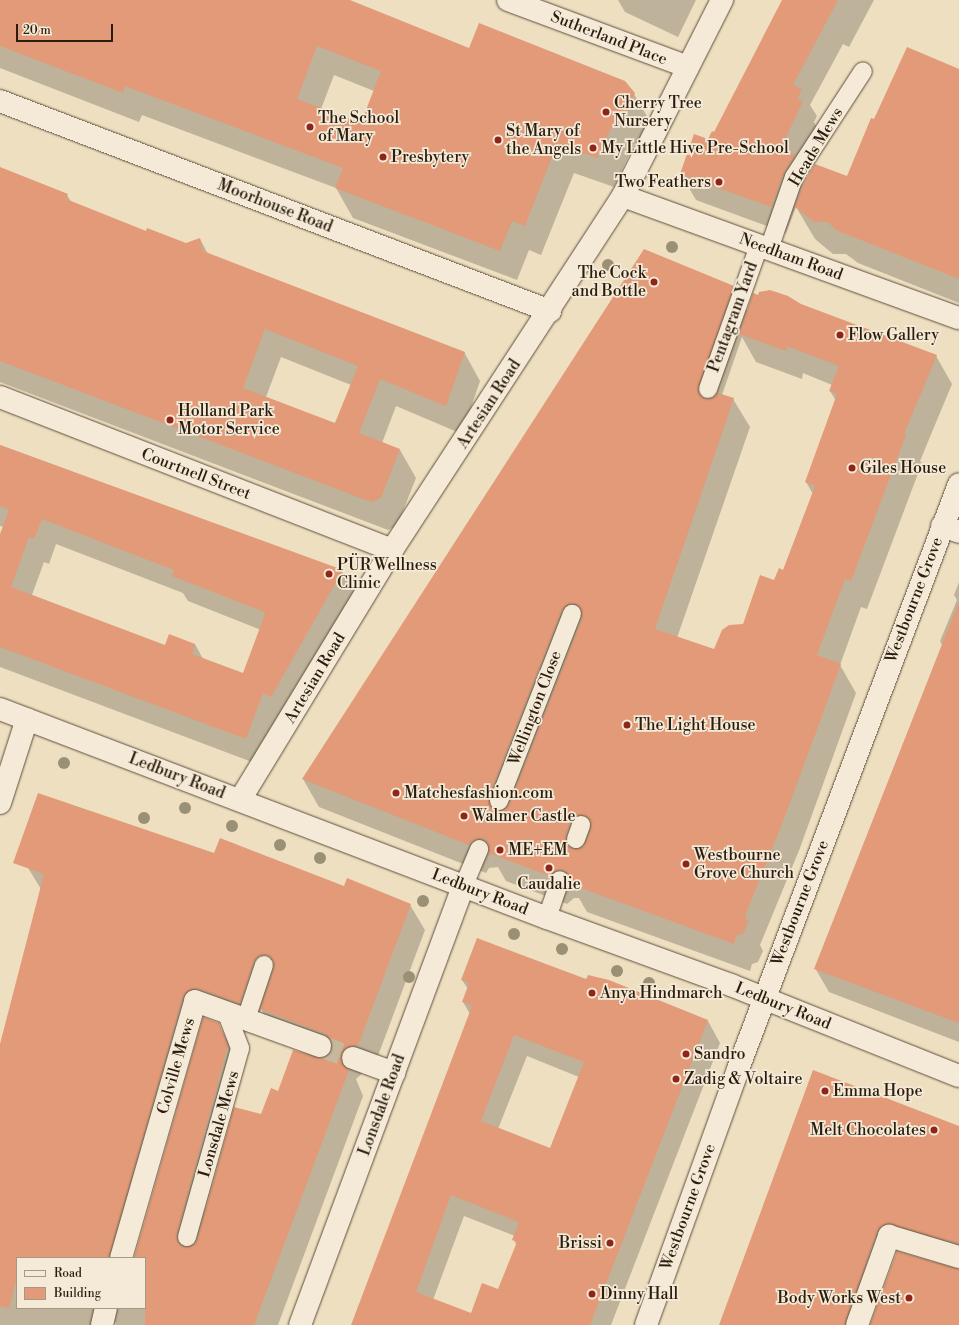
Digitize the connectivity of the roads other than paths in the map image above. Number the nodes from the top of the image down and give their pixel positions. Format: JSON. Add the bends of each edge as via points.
{"nodes":[{"id":1,"x":508,"y":0,"type":"edge"},
{"id":2,"x":722,"y":0,"type":"edge"},
{"id":3,"x":688,"y":67,"type":"junction"},
{"id":4,"x":863,"y":71,"type":"dead end"},
{"id":5,"x":0,"y":101,"type":"edge"},
{"id":6,"x":623,"y":196,"type":"junction"},
{"id":7,"x":764,"y":248,"type":"junction"},
{"id":8,"x":550,"y":311,"type":"junction"},
{"id":9,"x":959,"y":318,"type":"edge"},
{"id":10,"x":708,"y":389,"type":"dead end"},
{"id":11,"x":0,"y":397,"type":"edge"},
{"id":12,"x":959,"y":484,"type":"edge"},
{"id":13,"x":951,"y":529,"type":"edge"},
{"id":14,"x":392,"y":550,"type":"junction"},
{"id":15,"x":572,"y":614,"type":"dead end"},
{"id":16,"x":0,"y":709,"type":"edge"},
{"id":17,"x":27,"y":719,"type":"junction"},
{"id":18,"x":240,"y":800,"type":"junction"},
{"id":19,"x":499,"y":802,"type":"dead end"},
{"id":20,"x":0,"y":803,"type":"edge"},
{"id":21,"x":479,"y":849,"type":"dead end"},
{"id":22,"x":560,"y":880,"type":"dead end"},
{"id":23,"x":464,"y":885,"type":"junction"},
{"id":24,"x":547,"y":918,"type":"junction"},
{"id":25,"x":264,"y":965,"type":"dead end"},
{"id":26,"x":764,"y":1000,"type":"junction"},
{"id":27,"x":236,"y":1016,"type":"junction"},
{"id":28,"x":320,"y":1046,"type":"tunnel mouth"},
{"id":29,"x":353,"y":1058,"type":"tunnel mouth"},
{"id":30,"x":394,"y":1073,"type":"junction"},
{"id":31,"x":959,"y":1076,"type":"edge"},
{"id":32,"x":187,"y":1237,"type":"dead end"},
{"id":33,"x":121,"y":1257,"type":"edge"},
{"id":34,"x":959,"y":1257,"type":"edge"},
{"id":35,"x":106,"y":1309,"type":"edge"},
{"id":36,"x":102,"y":1325,"type":"edge"},
{"id":37,"x":300,"y":1325,"type":"edge"},
{"id":38,"x":646,"y":1325,"type":"edge"},
{"id":39,"x":857,"y":1325,"type":"edge"}],
"edges":[{"from":1,"to":3,"type":"street","name":"Sutherland Place"},
{"from":2,"to":3,"type":"street","name":"Artesian Road"},
{"from":3,"to":6,"type":"street","name":"Artesian Road"},
{"from":4,"to":7,"type":"lane","name":"Heads Mews","via":[[794,177]]},
{"from":5,"to":8,"type":"street","name":"Moorhouse Road"},
{"from":6,"to":7,"type":"street","name":"Needham Road"},
{"from":6,"to":8,"type":"street","name":"Artesian Road"},
{"from":7,"to":9,"type":"street","name":"Needham Road"},
{"from":7,"to":10,"type":"lane","name":"Pentagram Yard"},
{"from":8,"to":14,"type":"street","name":"Artesian Road"},
{"from":11,"to":14,"type":"street","name":"Courtnell Street"},
{"from":12,"to":13,"type":"street","name":"Westbourne Grove"},
{"from":13,"to":26,"type":"street","name":"Westbourne Grove"},
{"from":14,"to":18,"type":"street","name":"Artesian Road"},
{"from":15,"to":19,"type":"lane","name":"Wellington Close"},
{"from":16,"to":17,"type":"street","name":"Ledbury Road"},
{"from":17,"to":18,"type":"street","name":"Ledbury Road"},
{"from":17,"to":20,"type":"street"},
{"from":18,"to":23,"type":"street","name":"Ledbury Road"},
{"from":21,"to":23,"type":"lane"},
{"from":22,"to":24,"type":"lane"},
{"from":23,"to":24,"type":"street","name":"Ledbury Road"},
{"from":23,"to":30,"type":"street","name":"Lonsdale Road"},
{"from":24,"to":26,"type":"street","name":"Ledbury Road","via":[[732,985]]},
{"from":25,"to":27,"type":"lane"},
{"from":26,"to":31,"type":"street","name":"Ledbury Road"},
{"from":26,"to":38,"type":"street","name":"Westbourne Grove"},
{"from":27,"to":28,"type":"street","name":"Colville Mews"},
{"from":27,"to":32,"type":"lane","name":"Lonsdale Mews","via":[[240,1048]]},
{"from":27,"to":33,"type":"street","name":"Colville Mews","via":[[195,1001]]},
{"from":29,"to":30,"type":"street"},
{"from":30,"to":37,"type":"street","name":"Lonsdale Road"},
{"from":34,"to":39,"type":"street","via":[[889,1236]]},
{"from":35,"to":36,"type":"street"}]}
